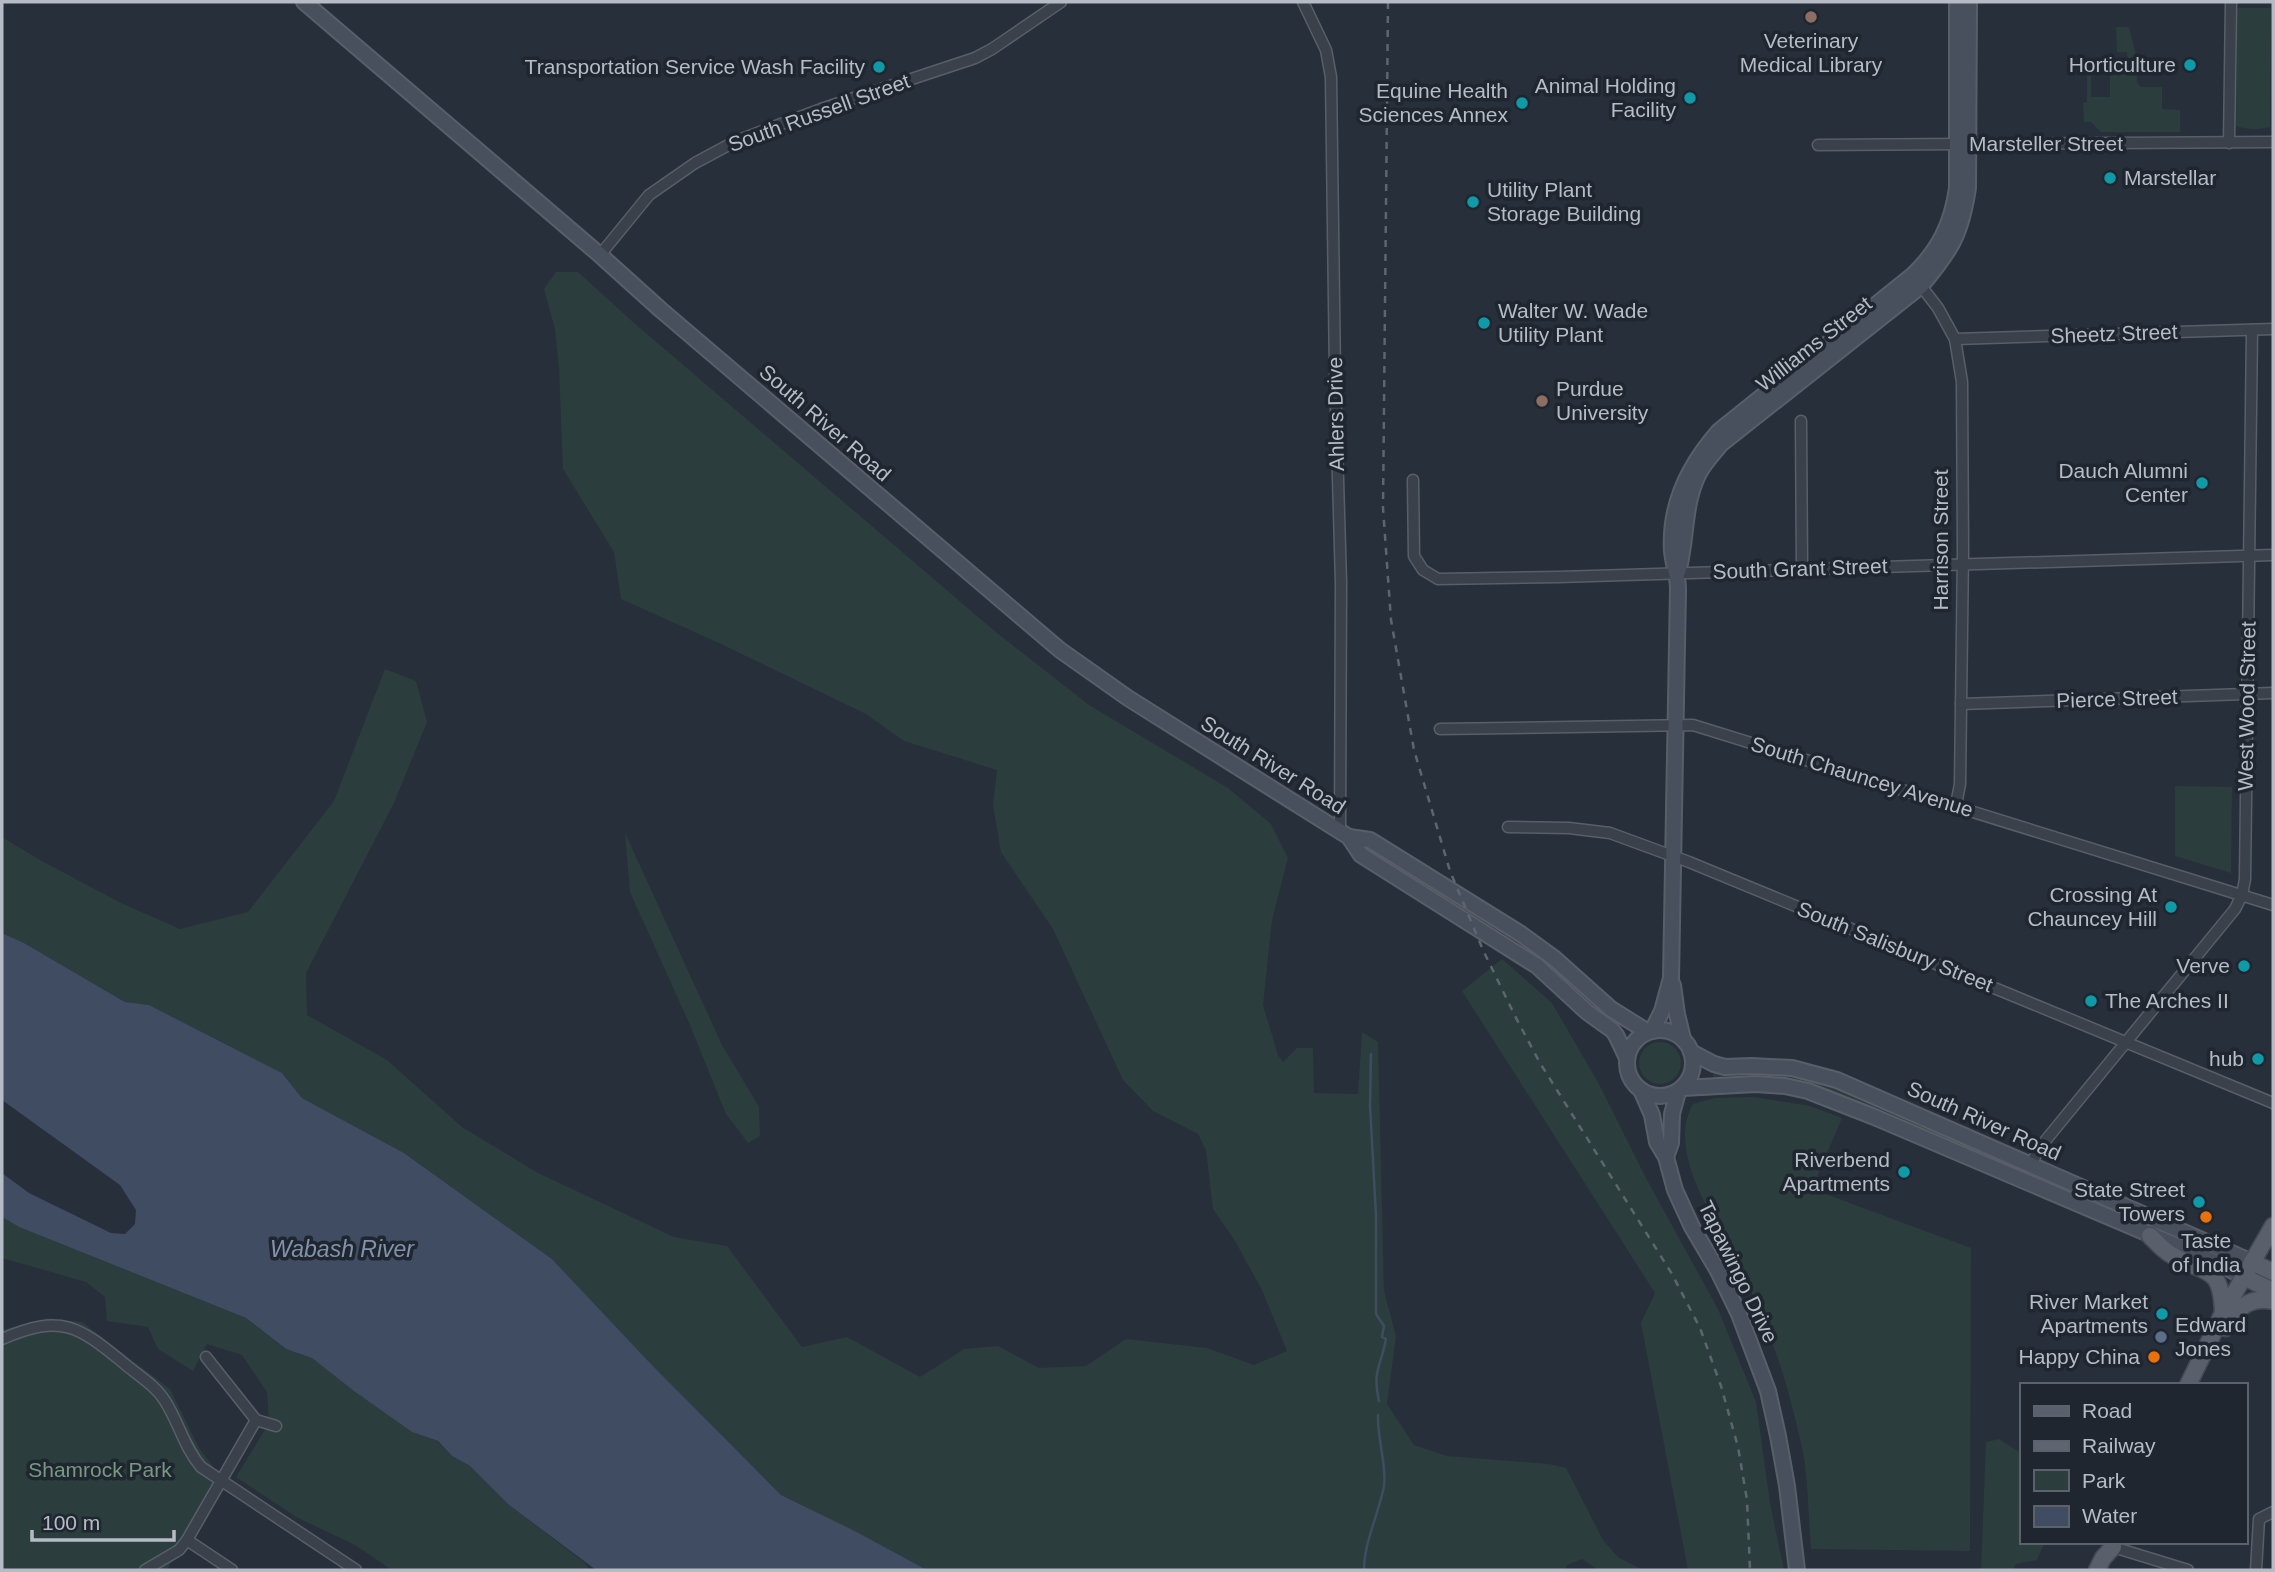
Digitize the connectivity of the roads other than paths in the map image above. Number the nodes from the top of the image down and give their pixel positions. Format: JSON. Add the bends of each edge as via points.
{"nodes":[{"id":1,"x":304,"y":2,"type":"edge"},
{"id":2,"x":1061,"y":2,"type":"edge"},
{"id":3,"x":1303,"y":2,"type":"edge"},
{"id":4,"x":1957,"y":2,"type":"edge"},
{"id":5,"x":1969,"y":2,"type":"edge"},
{"id":6,"x":2231,"y":2,"type":"edge"},
{"id":7,"x":2229,"y":142,"type":"junction"},
{"id":8,"x":2273,"y":142,"type":"edge"},
{"id":9,"x":1962,"y":144,"type":"junction"},
{"id":10,"x":1818,"y":145,"type":"dead end"},
{"id":11,"x":600,"y":255,"type":"junction"},
{"id":12,"x":1921,"y":286,"type":"junction"},
{"id":13,"x":2273,"y":329,"type":"edge"},
{"id":14,"x":2252,"y":330,"type":"junction"},
{"id":15,"x":1955,"y":339,"type":"junction"},
{"id":16,"x":1801,"y":421,"type":"dead end"},
{"id":17,"x":1413,"y":480,"type":"dead end"},
{"id":18,"x":2273,"y":555,"type":"edge"},
{"id":19,"x":2249,"y":556,"type":"junction"},
{"id":20,"x":1963,"y":564,"type":"junction"},
{"id":21,"x":1802,"y":569,"type":"junction"},
{"id":22,"x":1678,"y":573,"type":"junction"},
{"id":23,"x":2273,"y":693,"type":"edge"},
{"id":24,"x":2247,"y":694,"type":"junction"},
{"id":25,"x":1961,"y":704,"type":"junction"},
{"id":26,"x":1675,"y":725,"type":"junction"},
{"id":27,"x":1440,"y":729,"type":"dead end"},
{"id":28,"x":1956,"y":805,"type":"junction"},
{"id":29,"x":1508,"y":827,"type":"dead end"},
{"id":30,"x":1344,"y":835,"type":"junction"},
{"id":31,"x":1673,"y":857,"type":"junction"},
{"id":32,"x":2242,"y":895,"type":"junction"},
{"id":33,"x":2273,"y":905,"type":"edge"},
{"id":34,"x":1671,"y":978,"type":"junction"},
{"id":35,"x":1650,"y":1031,"type":"junction"},
{"id":36,"x":1683,"y":1039,"type":"junction"},
{"id":37,"x":2126,"y":1042,"type":"junction"},
{"id":38,"x":1691,"y":1052,"type":"junction"},
{"id":39,"x":1627,"y":1058,"type":"junction"},
{"id":40,"x":1641,"y":1090,"type":"junction"},
{"id":41,"x":1680,"y":1090,"type":"junction"},
{"id":42,"x":2273,"y":1102,"type":"edge"},
{"id":43,"x":1666,"y":1157,"type":"junction"},
{"id":44,"x":2033,"y":1160,"type":"junction"},
{"id":45,"x":2010,"y":1175,"type":"junction"},
{"id":46,"x":2153,"y":1219,"type":"junction"},
{"id":47,"x":2273,"y":1226,"type":"edge"},
{"id":48,"x":2150,"y":1236,"type":"junction"},
{"id":49,"x":2248,"y":1269,"type":"junction"},
{"id":50,"x":2273,"y":1272,"type":"edge"},
{"id":51,"x":2273,"y":1291,"type":"edge"},
{"id":52,"x":2273,"y":1301,"type":"edge"},
{"id":53,"x":2224,"y":1313,"type":"junction"},
{"id":54,"x":2,"y":1339,"type":"edge"},
{"id":55,"x":206,"y":1357,"type":"dead end"},
{"id":56,"x":2191,"y":1380,"type":"edge"},
{"id":57,"x":256,"y":1420,"type":"junction"},
{"id":58,"x":276,"y":1426,"type":"dead end"},
{"id":59,"x":221,"y":1480,"type":"junction"},
{"id":60,"x":2273,"y":1512,"type":"edge"},
{"id":61,"x":187,"y":1540,"type":"junction"},
{"id":62,"x":2114,"y":1545,"type":"edge"},
{"id":63,"x":145,"y":1570,"type":"edge"},
{"id":64,"x":232,"y":1570,"type":"edge"},
{"id":65,"x":356,"y":1570,"type":"edge"},
{"id":66,"x":1797,"y":1570,"type":"edge"},
{"id":67,"x":2097,"y":1570,"type":"edge"},
{"id":68,"x":2110,"y":1570,"type":"edge"},
{"id":69,"x":2188,"y":1570,"type":"edge"},
{"id":70,"x":2256,"y":1570,"type":"edge"}],
"edges":[{"from":1,"to":11,"type":"main road","name":"South River Road"},
{"from":2,"to":11,"type":"street","name":"South Russell Street","via":[[975,58],[821,109],[736,141],[695,163],[649,195]]},
{"from":3,"to":30,"type":"street","name":"Ahlers Drive","via":[[1326,50],[1331,77]]},
{"from":4,"to":9,"type":"main road"},
{"from":5,"to":9,"type":"main road"},
{"from":6,"to":7,"type":"street"},
{"from":7,"to":8,"type":"street","name":"Marsteller Street"},
{"from":7,"to":9,"type":"street","name":"Marsteller Street"},
{"from":9,"to":10,"type":"street","name":"Marsteller Street"},
{"from":9,"to":12,"type":"main road","name":"Williams Street","via":[[1968,188],[1964,212],[1956,238]]},
{"from":9,"to":22,"type":"main road","name":"Williams Street","via":[[1954,208],[1928,261],[1719,431],[1696,459],[1674,516],[1672,553]]},
{"from":11,"to":30,"type":"main road","name":"South River Road","via":[[1060,650]]},
{"from":12,"to":15,"type":"street","name":"Harrison Street"},
{"from":12,"to":22,"type":"main road","name":"Williams Street","via":[[1721,444],[1698,474],[1688,502]]},
{"from":13,"to":14,"type":"street","name":"Sheetz Street"},
{"from":14,"to":15,"type":"street","name":"Sheetz Street"},
{"from":14,"to":19,"type":"street","name":"West Wood Street"},
{"from":15,"to":20,"type":"street","name":"Harrison Street","via":[[1962,382]]},
{"from":16,"to":21,"type":"street"},
{"from":17,"to":22,"type":"street","name":"South Grant Street","via":[[1414,556],[1423,570],[1438,579]]},
{"from":18,"to":19,"type":"street","name":"South Grant Street"},
{"from":19,"to":20,"type":"street","name":"South Grant Street"},
{"from":19,"to":24,"type":"street","name":"West Wood Street"},
{"from":20,"to":21,"type":"street","name":"South Grant Street"},
{"from":20,"to":25,"type":"street","name":"Harrison Street"},
{"from":21,"to":22,"type":"street","name":"South Grant Street"},
{"from":22,"to":26,"type":"main road","name":"Williams Street"},
{"from":23,"to":24,"type":"street","name":"Pierce Street"},
{"from":24,"to":25,"type":"street","name":"Pierce Street"},
{"from":24,"to":32,"type":"street","name":"West Wood Street"},
{"from":25,"to":28,"type":"street","name":"Harrison Street"},
{"from":26,"to":27,"type":"street","name":"South Chauncey Avenue"},
{"from":26,"to":28,"type":"street","name":"South Chauncey Avenue","via":[[1693,725]]},
{"from":26,"to":31,"type":"main road","name":"Williams Street"},
{"from":28,"to":32,"type":"street","name":"South Chauncey Avenue"},
{"from":29,"to":31,"type":"street","name":"South Salisbury Street","via":[[1595,830]]},
{"from":30,"to":35,"type":"main road","name":"South River Road","via":[[1370,840],[1521,934],[1611,1009]]},
{"from":30,"to":39,"type":"main road","name":"South River Road","via":[[1361,855],[1537,966],[1612,1030]]},
{"from":31,"to":34,"type":"main road","name":"Williams Street"},
{"from":31,"to":37,"type":"street","name":"South Salisbury Street"},
{"from":32,"to":33,"type":"street","name":"South Chauncey Avenue"},
{"from":32,"to":37,"type":"street","name":"West Wood Street"},
{"from":34,"to":35,"type":"main road","name":"Williams Street","via":[[1662,1011]]},
{"from":34,"to":36,"type":"main road","name":"Williams Street"},
{"from":35,"to":36,"type":"main road"},
{"from":35,"to":39,"type":"main road","via":[[1638,1038]]},
{"from":36,"to":38,"type":"main road"},
{"from":37,"to":42,"type":"street","name":"South Salisbury Street"},
{"from":37,"to":44,"type":"street","name":"West Wood Street"},
{"from":38,"to":41,"type":"main road","via":[[1692,1072]]},
{"from":38,"to":44,"type":"main road","name":"South River Road","via":[[1724,1067],[1792,1068],[1837,1080]]},
{"from":39,"to":40,"type":"main road","via":[[1630,1076]]},
{"from":40,"to":41,"type":"main road","via":[[1659,1096]]},
{"from":40,"to":43,"type":"main road","name":"Tapawingo Drive"},
{"from":41,"to":43,"type":"main road","name":"Tapawingo Drive"},
{"from":41,"to":45,"type":"main road","name":"South River Road","via":[[1756,1084],[1808,1091]]},
{"from":43,"to":66,"type":"main road","name":"Tapawingo Drive","via":[[1675,1190],[1739,1314],[1768,1391],[1787,1486]]},
{"from":44,"to":46,"type":"main road","name":"South River Road"},
{"from":45,"to":46,"type":"main road","via":[[2026,1173],[2109,1207]]},
{"from":45,"to":48,"type":"main road","name":"South River Road"},
{"from":46,"to":49,"type":"main road","name":"South River Road"},
{"from":47,"to":49,"type":"main road"},
{"from":48,"to":49,"type":"main road","name":"South River Road","via":[[2224,1266]]},
{"from":48,"to":53,"type":"main road","via":[[2170,1254],[2210,1272],[2219,1284]]},
{"from":49,"to":50,"type":"main road"},
{"from":49,"to":51,"type":"main road"},
{"from":49,"to":53,"type":"main road"},
{"from":52,"to":56,"type":"main road","via":[[2254,1300],[2237,1311],[2211,1358]]},
{"from":53,"to":56,"type":"main road"},
{"from":54,"to":59,"type":"street","via":[[49,1325],[67,1326],[90,1336],[163,1397],[194,1460]]},
{"from":55,"to":57,"type":"street"},
{"from":57,"to":58,"type":"street"},
{"from":57,"to":59,"type":"street"},
{"from":59,"to":61,"type":"street"},
{"from":59,"to":65,"type":"street"},
{"from":60,"to":70,"type":"street","via":[[2259,1519]]},
{"from":61,"to":63,"type":"street"},
{"from":61,"to":64,"type":"street"},
{"from":62,"to":67,"type":"main road"},
{"from":62,"to":68,"type":"main road"},
{"from":62,"to":69,"type":"street"}]}
